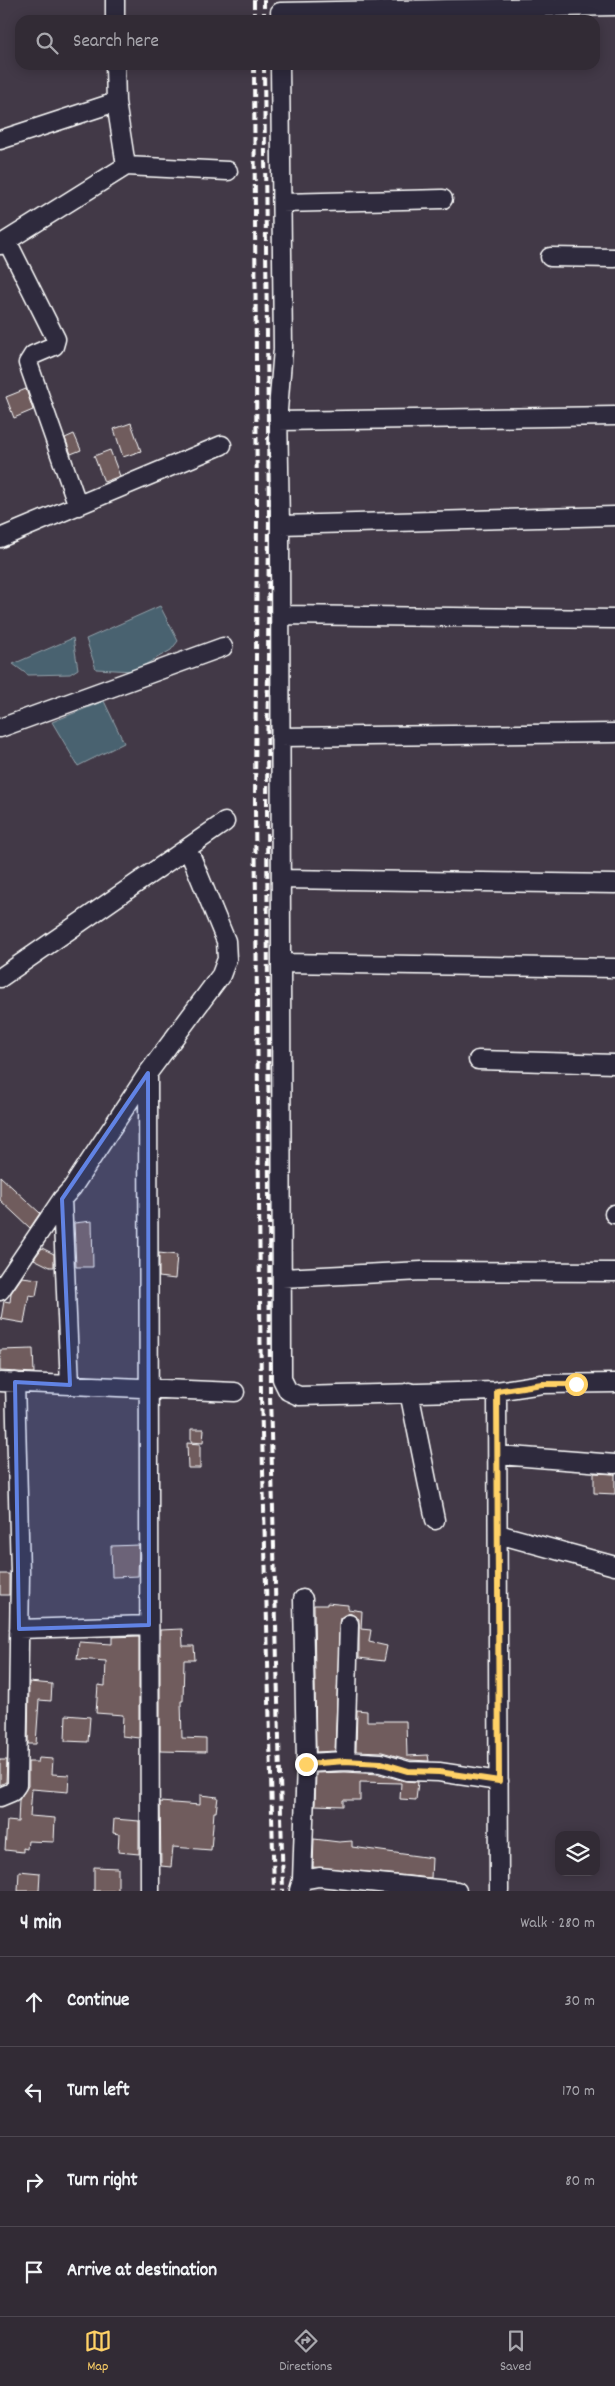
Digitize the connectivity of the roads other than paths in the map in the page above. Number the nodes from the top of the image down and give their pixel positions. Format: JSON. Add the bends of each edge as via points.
{"nodes":[{"id":1,"x":115,"y":0,"type":"edge"},
{"id":2,"x":615,"y":6,"type":"edge"},
{"id":3,"x":280,"y":11,"type":"edge"},
{"id":4,"x":115,"y":15,"type":"edge"},
{"id":5,"x":115,"y":70,"type":"edge"},
{"id":6,"x":280,"y":70,"type":"edge"},
{"id":7,"x":116,"y":102,"type":"junction"},
{"id":8,"x":0,"y":140,"type":"edge"},
{"id":9,"x":126,"y":166,"type":"junction"},
{"id":10,"x":228,"y":171,"type":"dead end"},
{"id":11,"x":444,"y":199,"type":"dead end"},
{"id":12,"x":282,"y":203,"type":"junction"},
{"id":13,"x":4,"y":243,"type":"edge"},
{"id":14,"x":550,"y":257,"type":"dead end"},
{"id":15,"x":615,"y":258,"type":"edge"},
{"id":16,"x":615,"y":416,"type":"edge"},
{"id":17,"x":278,"y":421,"type":"junction"},
{"id":18,"x":222,"y":446,"type":"dead end"},
{"id":19,"x":78,"y":506,"type":"junction"},
{"id":20,"x":615,"y":516,"type":"edge"},
{"id":21,"x":280,"y":525,"type":"junction"},
{"id":22,"x":0,"y":538,"type":"edge"},
{"id":23,"x":280,"y":615,"type":"junction"},
{"id":24,"x":615,"y":619,"type":"edge"},
{"id":25,"x":223,"y":647,"type":"dead end"},
{"id":26,"x":0,"y":728,"type":"edge"},
{"id":27,"x":615,"y":733,"type":"edge"},
{"id":28,"x":280,"y":736,"type":"junction"},
{"id":29,"x":225,"y":822,"type":"dead end"},
{"id":30,"x":188,"y":849,"type":"junction"},
{"id":31,"x":281,"y":879,"type":"junction"},
{"id":32,"x":615,"y":884,"type":"edge"},
{"id":33,"x":281,"y":963,"type":"junction"},
{"id":34,"x":615,"y":968,"type":"edge"},
{"id":35,"x":0,"y":978,"type":"edge"},
{"id":36,"x":478,"y":1060,"type":"dead end"},
{"id":37,"x":615,"y":1064,"type":"edge"},
{"id":38,"x":148,"y":1073,"type":"junction"},
{"id":39,"x":62,"y":1199,"type":"junction"},
{"id":40,"x":615,"y":1272,"type":"edge"},
{"id":41,"x":282,"y":1278,"type":"junction"},
{"id":42,"x":0,"y":1291,"type":"edge"},
{"id":43,"x":7,"y":1382,"type":"edge"},
{"id":44,"x":615,"y":1383,"type":"edge"},
{"id":45,"x":70,"y":1385,"type":"junction"},
{"id":46,"x":148,"y":1389,"type":"junction"},
{"id":47,"x":497,"y":1391,"type":"junction"},
{"id":48,"x":235,"y":1392,"type":"dead end"},
{"id":49,"x":409,"y":1392,"type":"junction"},
{"id":50,"x":498,"y":1455,"type":"junction"},
{"id":51,"x":615,"y":1464,"type":"edge"},
{"id":52,"x":435,"y":1520,"type":"dead end"},
{"id":53,"x":498,"y":1534,"type":"junction"},
{"id":54,"x":615,"y":1566,"type":"edge"},
{"id":55,"x":303,"y":1599,"type":"dead end"},
{"id":56,"x":349,"y":1624,"type":"dead end"},
{"id":57,"x":149,"y":1625,"type":"junction"},
{"id":58,"x":20,"y":1629,"type":"junction"},
{"id":59,"x":345,"y":1761,"type":"junction"},
{"id":60,"x":306,"y":1764,"type":"junction"},
{"id":61,"x":499,"y":1781,"type":"junction"},
{"id":62,"x":0,"y":1798,"type":"edge"},
{"id":63,"x":300,"y":1885,"type":"edge"},
{"id":64,"x":150,"y":1891,"type":"edge"},
{"id":65,"x":457,"y":1891,"type":"edge"},
{"id":66,"x":499,"y":1891,"type":"edge"}],
"edges":[{"from":1,"to":4,"type":"street"},
{"from":2,"to":3,"type":"street"},
{"from":5,"to":7,"type":"street"},
{"from":6,"to":12,"type":"street"},
{"from":7,"to":8,"type":"street"},
{"from":7,"to":9,"type":"street"},
{"from":9,"to":10,"type":"street"},
{"from":9,"to":13,"type":"street"},
{"from":11,"to":12,"type":"street"},
{"from":12,"to":17,"type":"street","via":[[283,350]]},
{"from":13,"to":19,"type":"street","via":[[56,339],[54,346],[33,355],[28,363]]},
{"from":14,"to":15,"type":"street"},
{"from":16,"to":17,"type":"street"},
{"from":17,"to":21,"type":"street"},
{"from":18,"to":19,"type":"street"},
{"from":19,"to":22,"type":"street"},
{"from":20,"to":21,"type":"street"},
{"from":21,"to":23,"type":"street"},
{"from":23,"to":24,"type":"street"},
{"from":23,"to":28,"type":"street"},
{"from":25,"to":26,"type":"street"},
{"from":27,"to":28,"type":"street"},
{"from":28,"to":31,"type":"street"},
{"from":29,"to":30,"type":"street"},
{"from":30,"to":35,"type":"street"},
{"from":30,"to":38,"type":"street","via":[[226,941],[227,959],[220,975]]},
{"from":31,"to":32,"type":"street"},
{"from":31,"to":33,"type":"street"},
{"from":33,"to":34,"type":"street"},
{"from":33,"to":41,"type":"street"},
{"from":36,"to":37,"type":"street"},
{"from":38,"to":39,"type":"street"},
{"from":38,"to":46,"type":"street"},
{"from":39,"to":42,"type":"street"},
{"from":39,"to":45,"type":"street"},
{"from":40,"to":41,"type":"street","via":[[422,1271]]},
{"from":41,"to":49,"type":"street","via":[[282,1379],[288,1391],[299,1396]]},
{"from":43,"to":45,"type":"street"},
{"from":43,"to":58,"type":"street","via":[[19,1478]]},
{"from":44,"to":47,"type":"street","via":[[542,1384]]},
{"from":45,"to":46,"type":"street"},
{"from":46,"to":48,"type":"street"},
{"from":46,"to":57,"type":"street"},
{"from":47,"to":49,"type":"street"},
{"from":47,"to":50,"type":"street"},
{"from":49,"to":52,"type":"street"},
{"from":50,"to":51,"type":"street"},
{"from":50,"to":53,"type":"street"},
{"from":53,"to":54,"type":"street"},
{"from":53,"to":61,"type":"street"},
{"from":55,"to":60,"type":"street"},
{"from":56,"to":59,"type":"street"},
{"from":57,"to":58,"type":"street"},
{"from":57,"to":64,"type":"street"},
{"from":58,"to":62,"type":"street","via":[[16,1784],[12,1792]]},
{"from":59,"to":60,"type":"street"},
{"from":59,"to":61,"type":"street","via":[[381,1763],[408,1771]]},
{"from":60,"to":63,"type":"street"},
{"from":61,"to":66,"type":"street"},
{"from":63,"to":65,"type":"street","via":[[319,1877]]}]}
